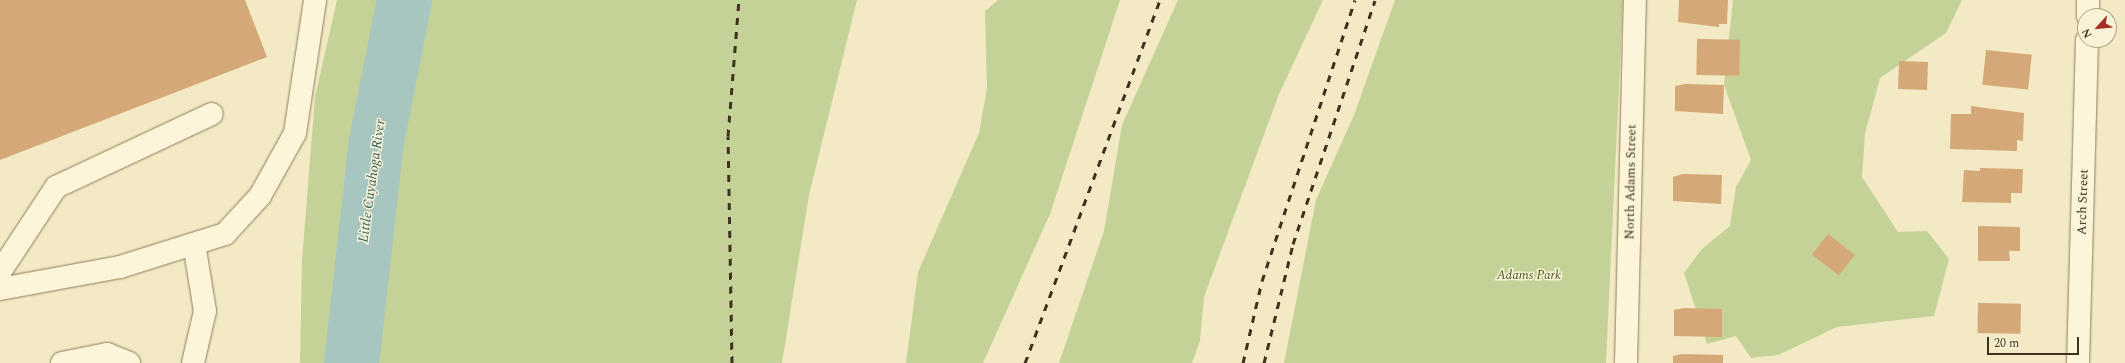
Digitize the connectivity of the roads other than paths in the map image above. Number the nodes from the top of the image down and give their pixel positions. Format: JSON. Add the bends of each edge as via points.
{"nodes":[{"id":1,"x":315,"y":0,"type":"edge"},
{"id":2,"x":1635,"y":0,"type":"edge"},
{"id":3,"x":2087,"y":48,"type":"edge"},
{"id":4,"x":212,"y":114,"type":"dead end"},
{"id":5,"x":194,"y":244,"type":"junction"},
{"id":6,"x":0,"y":272,"type":"edge"},
{"id":7,"x":0,"y":289,"type":"edge"},
{"id":8,"x":62,"y":363,"type":"edge"},
{"id":9,"x":129,"y":363,"type":"edge"},
{"id":10,"x":193,"y":363,"type":"edge"},
{"id":11,"x":1626,"y":363,"type":"edge"},
{"id":12,"x":2078,"y":363,"type":"edge"}],
"edges":[{"from":1,"to":5,"type":"street","via":[[295,133],[260,196],[225,234]]},
{"from":2,"to":11,"type":"street","name":"North Adams Street"},
{"from":3,"to":12,"type":"street","name":"Arch Street"},
{"from":4,"to":6,"type":"street","via":[[56,187]]},
{"from":5,"to":7,"type":"street","via":[[120,267]]},
{"from":5,"to":10,"type":"street","via":[[205,311]]},
{"from":8,"to":9,"type":"street","via":[[107,354]]}]}
